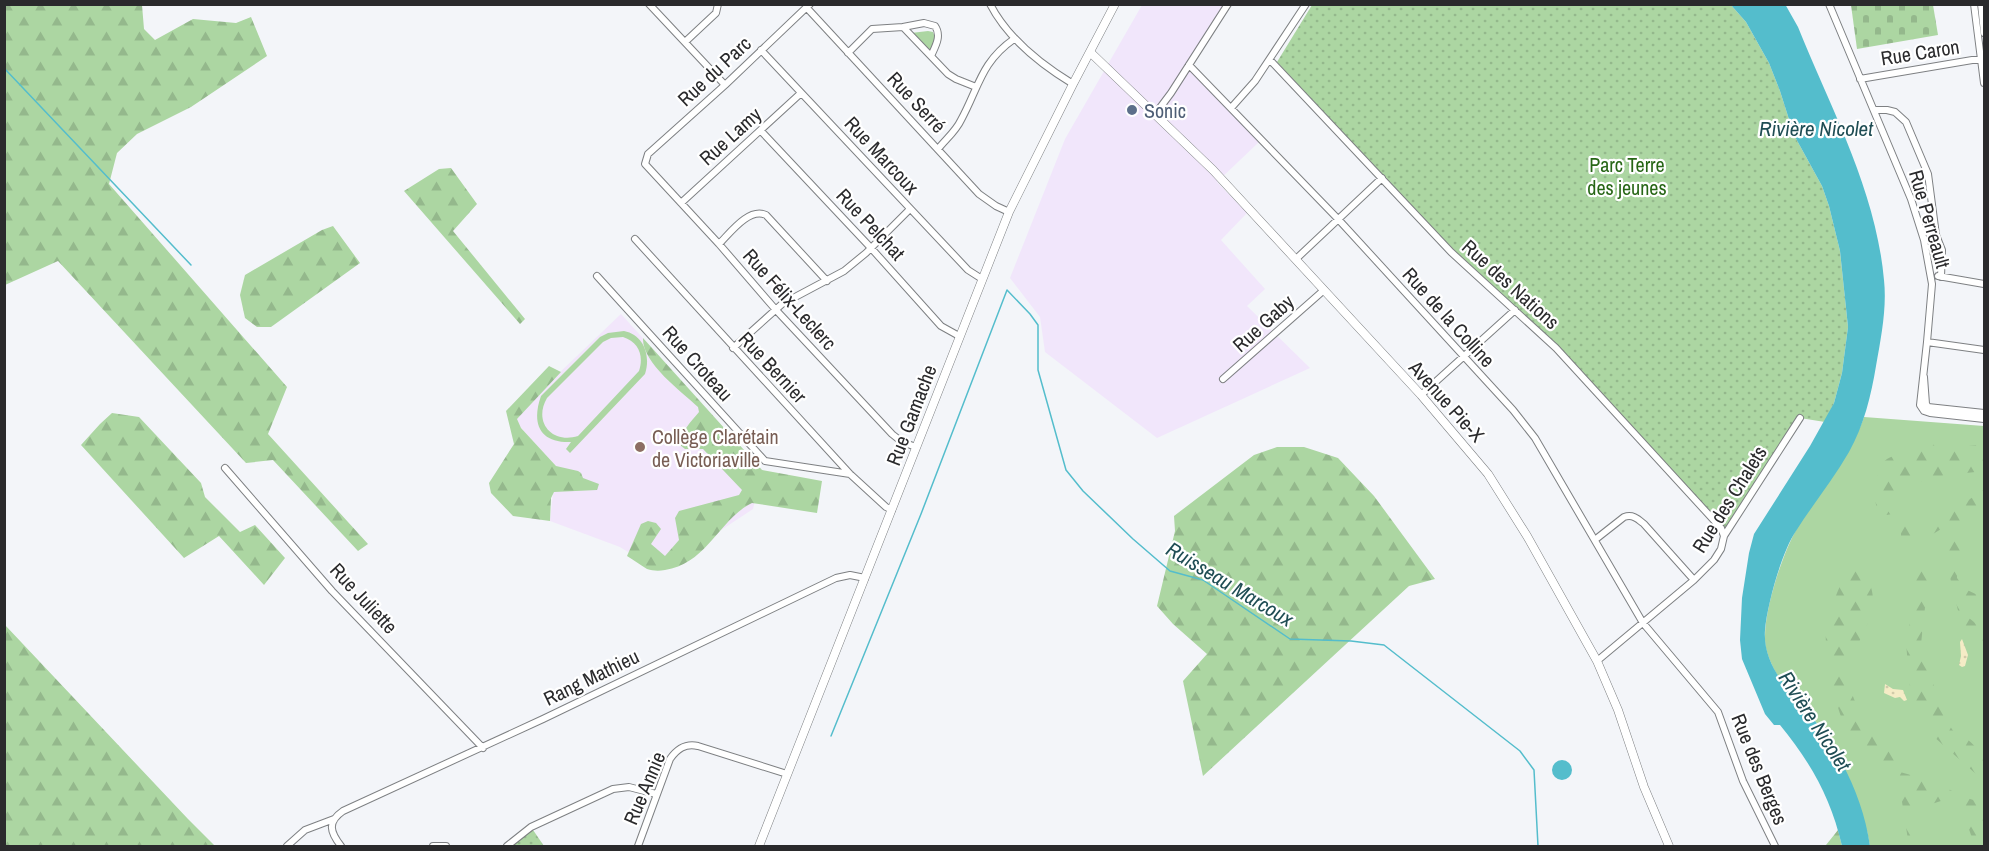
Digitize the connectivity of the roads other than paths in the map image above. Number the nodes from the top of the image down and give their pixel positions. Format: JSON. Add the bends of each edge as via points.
{"nodes":[{"id":1,"x":649,"y":4,"type":"edge"},
{"id":2,"x":718,"y":4,"type":"edge"},
{"id":3,"x":990,"y":4,"type":"edge"},
{"id":4,"x":1115,"y":4,"type":"edge"},
{"id":5,"x":1228,"y":4,"type":"edge"},
{"id":6,"x":1306,"y":4,"type":"edge"},
{"id":7,"x":1829,"y":4,"type":"edge"},
{"id":8,"x":1974,"y":4,"type":"edge"},
{"id":9,"x":1981,"y":4,"type":"edge"},
{"id":10,"x":808,"y":6,"type":"edge"},
{"id":11,"x":903,"y":27,"type":"junction"},
{"id":12,"x":1984,"y":33,"type":"edge"},
{"id":13,"x":1014,"y":39,"type":"junction"},
{"id":14,"x":684,"y":42,"type":"junction"},
{"id":15,"x":761,"y":50,"type":"junction"},
{"id":16,"x":1090,"y":52,"type":"junction"},
{"id":17,"x":848,"y":53,"type":"junction"},
{"id":18,"x":931,"y":56,"type":"junction"},
{"id":19,"x":1983,"y":58,"type":"edge"},
{"id":20,"x":1270,"y":60,"type":"junction"},
{"id":21,"x":1190,"y":65,"type":"junction"},
{"id":22,"x":1860,"y":79,"type":"junction"},
{"id":23,"x":1984,"y":83,"type":"edge"},
{"id":24,"x":1073,"y":84,"type":"junction"},
{"id":25,"x":725,"y":85,"type":"junction"},
{"id":26,"x":976,"y":87,"type":"junction"},
{"id":27,"x":801,"y":93,"type":"junction"},
{"id":28,"x":1232,"y":108,"type":"junction"},
{"id":29,"x":1874,"y":110,"type":"junction"},
{"id":30,"x":1156,"y":113,"type":"junction"},
{"id":31,"x":761,"y":130,"type":"junction"},
{"id":32,"x":938,"y":149,"type":"junction"},
{"id":33,"x":645,"y":164,"type":"joint"},
{"id":34,"x":1382,"y":178,"type":"junction"},
{"id":35,"x":681,"y":203,"type":"junction"},
{"id":36,"x":910,"y":209,"type":"junction"},
{"id":37,"x":1009,"y":212,"type":"junction"},
{"id":38,"x":1338,"y":219,"type":"junction"},
{"id":39,"x":636,"y":240,"type":"dead end"},
{"id":40,"x":719,"y":244,"type":"junction"},
{"id":41,"x":871,"y":248,"type":"junction"},
{"id":42,"x":1296,"y":259,"type":"junction"},
{"id":43,"x":1931,"y":275,"type":"junction"},
{"id":44,"x":597,"y":276,"type":"dead end"},
{"id":45,"x":1941,"y":277,"type":"junction"},
{"id":46,"x":981,"y":279,"type":"junction"},
{"id":47,"x":827,"y":281,"type":"junction"},
{"id":48,"x":1984,"y":284,"type":"edge"},
{"id":49,"x":1324,"y":290,"type":"junction"},
{"id":50,"x":776,"y":310,"type":"junction"},
{"id":51,"x":1515,"y":310,"type":"junction"},
{"id":52,"x":959,"y":336,"type":"junction"},
{"id":53,"x":1927,"y":342,"type":"junction"},
{"id":54,"x":733,"y":348,"type":"junction"},
{"id":55,"x":1984,"y":350,"type":"edge"},
{"id":56,"x":1463,"y":357,"type":"junction"},
{"id":57,"x":1924,"y":377,"type":"junction"},
{"id":58,"x":1223,"y":379,"type":"dead end"},
{"id":59,"x":1421,"y":395,"type":"junction"},
{"id":60,"x":1984,"y":413,"type":"edge"},
{"id":61,"x":1800,"y":418,"type":"dead end"},
{"id":62,"x":1984,"y":419,"type":"edge"},
{"id":63,"x":916,"y":447,"type":"junction"},
{"id":64,"x":225,"y":468,"type":"dead end"},
{"id":65,"x":850,"y":474,"type":"junction"},
{"id":66,"x":892,"y":510,"type":"junction"},
{"id":67,"x":1724,"y":536,"type":"junction"},
{"id":68,"x":1596,"y":539,"type":"junction"},
{"id":69,"x":865,"y":578,"type":"junction"},
{"id":70,"x":1694,"y":580,"type":"junction"},
{"id":71,"x":1643,"y":623,"type":"junction"},
{"id":72,"x":1597,"y":661,"type":"junction"},
{"id":73,"x":483,"y":748,"type":"junction"},
{"id":74,"x":787,"y":774,"type":"junction"},
{"id":75,"x":656,"y":794,"type":"junction"},
{"id":76,"x":334,"y":819,"type":"junction"},
{"id":77,"x":287,"y":846,"type":"edge"},
{"id":78,"x":342,"y":846,"type":"edge"},
{"id":79,"x":433,"y":846,"type":"edge"},
{"id":80,"x":446,"y":846,"type":"edge"},
{"id":81,"x":507,"y":846,"type":"edge"},
{"id":82,"x":638,"y":846,"type":"edge"},
{"id":83,"x":759,"y":846,"type":"edge"},
{"id":84,"x":1669,"y":846,"type":"edge"},
{"id":85,"x":1775,"y":846,"type":"edge"}],
"edges":[{"from":1,"to":14,"type":"street"},
{"from":2,"to":14,"type":"street","via":[[716,13]]},
{"from":3,"to":13,"type":"street"},
{"from":4,"to":16,"type":"street","name":"Rue Gamache"},
{"from":5,"to":21,"type":"street"},
{"from":6,"to":20,"type":"street"},
{"from":7,"to":22,"type":"street","name":"Rue Perreault"},
{"from":8,"to":19,"type":"street"},
{"from":9,"to":12,"type":"street"},
{"from":10,"to":15,"type":"street","name":"Rue du Parc"},
{"from":10,"to":17,"type":"street","name":"Rue Serré"},
{"from":11,"to":17,"type":"street","via":[[872,29]]},
{"from":11,"to":18,"type":"street"},
{"from":11,"to":18,"type":"street","via":[[924,23],[935,26],[938,37]]},
{"from":13,"to":24,"type":"street","via":[[1040,63]]},
{"from":13,"to":26,"type":"street","via":[[994,54]]},
{"from":14,"to":25,"type":"street"},
{"from":15,"to":25,"type":"street","name":"Rue du Parc"},
{"from":15,"to":27,"type":"street","name":"Rue Marcoux"},
{"from":16,"to":24,"type":"street","name":"Rue Gamache"},
{"from":16,"to":30,"type":"street","name":"Avenue Pie-X"},
{"from":17,"to":32,"type":"street","name":"Rue Serré"},
{"from":18,"to":26,"type":"street","via":[[956,79]]},
{"from":19,"to":22,"type":"street","name":"Rue Caron"},
{"from":19,"to":23,"type":"street"},
{"from":20,"to":28,"type":"street"},
{"from":20,"to":34,"type":"street","name":"Rue des Nations"},
{"from":21,"to":28,"type":"street","name":"Rue de la Colline"},
{"from":21,"to":30,"type":"street"},
{"from":22,"to":29,"type":"street","name":"Rue Perreault"},
{"from":24,"to":37,"type":"street","name":"Rue Gamache"},
{"from":25,"to":33,"type":"street","name":"Rue du Parc","via":[[648,154]]},
{"from":26,"to":32,"type":"street","via":[[957,128]]},
{"from":27,"to":31,"type":"street","name":"Rue Lamy"},
{"from":27,"to":36,"type":"street","name":"Rue Marcoux"},
{"from":28,"to":38,"type":"street","name":"Rue de la Colline"},
{"from":29,"to":43,"type":"street","name":"Rue Perreault","via":[[1911,199]]},
{"from":29,"to":45,"type":"street","name":"Rue Perreault","via":[[1895,112],[1906,122],[1928,174],[1936,235],[1942,249]]},
{"from":30,"to":42,"type":"street","name":"Avenue Pie-X"},
{"from":31,"to":35,"type":"street","name":"Rue Lamy"},
{"from":31,"to":41,"type":"street","name":"Rue Pelchat"},
{"from":32,"to":37,"type":"street","name":"Rue Serré","via":[[986,200]]},
{"from":33,"to":35,"type":"street","name":"Rue Félix-Leclerc"},
{"from":34,"to":38,"type":"street"},
{"from":34,"to":51,"type":"street","name":"Rue des Nations","via":[[1451,252]]},
{"from":35,"to":40,"type":"street","name":"Rue Félix-Leclerc"},
{"from":36,"to":41,"type":"street"},
{"from":36,"to":46,"type":"street","name":"Rue Marcoux"},
{"from":37,"to":46,"type":"street","name":"Rue Gamache"},
{"from":38,"to":42,"type":"street"},
{"from":38,"to":56,"type":"street","name":"Rue de la Colline"},
{"from":39,"to":54,"type":"street","name":"Rue Bernier"},
{"from":40,"to":47,"type":"street","via":[[750,215],[761,213]]},
{"from":40,"to":50,"type":"street","name":"Rue Félix-Leclerc"},
{"from":41,"to":47,"type":"street"},
{"from":41,"to":52,"type":"street","name":"Rue Pelchat","via":[[941,327]]},
{"from":42,"to":49,"type":"street","name":"Avenue Pie-X"},
{"from":43,"to":45,"type":"street"},
{"from":43,"to":53,"type":"street","name":"Rue Perreault"},
{"from":44,"to":65,"type":"street","name":"Rue Croteau","via":[[765,461]]},
{"from":45,"to":48,"type":"street"},
{"from":46,"to":52,"type":"street","name":"Rue Gamache"},
{"from":47,"to":50,"type":"street"},
{"from":49,"to":58,"type":"street","name":"Rue Gaby"},
{"from":49,"to":59,"type":"street","name":"Avenue Pie-X"},
{"from":50,"to":54,"type":"street"},
{"from":50,"to":63,"type":"street","name":"Rue Félix-Leclerc","via":[[892,434]]},
{"from":51,"to":56,"type":"street"},
{"from":51,"to":67,"type":"street","name":"Rue des Nations","via":[[1602,396]]},
{"from":52,"to":63,"type":"street","name":"Rue Gamache"},
{"from":53,"to":55,"type":"street"},
{"from":53,"to":57,"type":"street","name":"Rue Perreault"},
{"from":54,"to":65,"type":"street","name":"Rue Bernier"},
{"from":56,"to":59,"type":"street"},
{"from":56,"to":68,"type":"street","name":"Rue de la Colline","via":[[1535,438]]},
{"from":57,"to":60,"type":"street","name":"Rue Perreault","via":[[1928,407]]},
{"from":57,"to":62,"type":"street","name":"Rue Perreault","via":[[1919,400],[1924,411]]},
{"from":59,"to":72,"type":"street","name":"Avenue Pie-X","via":[[1488,474]]},
{"from":61,"to":67,"type":"street","name":"Rue des Chalets"},
{"from":63,"to":66,"type":"street","name":"Rue Gamache"},
{"from":64,"to":73,"type":"street","name":"Rue Juliette","via":[[332,591]]},
{"from":65,"to":66,"type":"street","name":"Rue Bernier"},
{"from":66,"to":69,"type":"street","name":"Rue Gamache"},
{"from":67,"to":70,"type":"street","name":"Rue des Chalets","via":[[1718,555]]},
{"from":68,"to":70,"type":"street","via":[[1624,516],[1634,517]]},
{"from":68,"to":71,"type":"street","name":"Rue de la Colline"},
{"from":69,"to":73,"type":"street","name":"Rang Mathieu","via":[[836,578]]},
{"from":69,"to":74,"type":"street","name":"Rue Gamache"},
{"from":70,"to":71,"type":"street","name":"Rue des Chalets"},
{"from":71,"to":72,"type":"street","name":"Rue des Chalets"},
{"from":71,"to":85,"type":"street","name":"Rue des Berges","via":[[1718,712],[1743,781]]},
{"from":72,"to":84,"type":"street","name":"Avenue Pie-X"},
{"from":73,"to":76,"type":"street","name":"Rang Mathieu","via":[[343,811]]},
{"from":74,"to":75,"type":"street","name":"Rue Annie","via":[[719,751],[687,745],[670,759]]},
{"from":74,"to":83,"type":"street","name":"Rue Gamache"},
{"from":75,"to":81,"type":"street","via":[[622,786],[613,789],[531,827]]},
{"from":75,"to":82,"type":"street","name":"Rue Annie"},
{"from":76,"to":77,"type":"street","name":"Rang Mathieu","via":[[305,830]]},
{"from":76,"to":78,"type":"street","via":[[333,832]]},
{"from":79,"to":80,"type":"street"}]}
